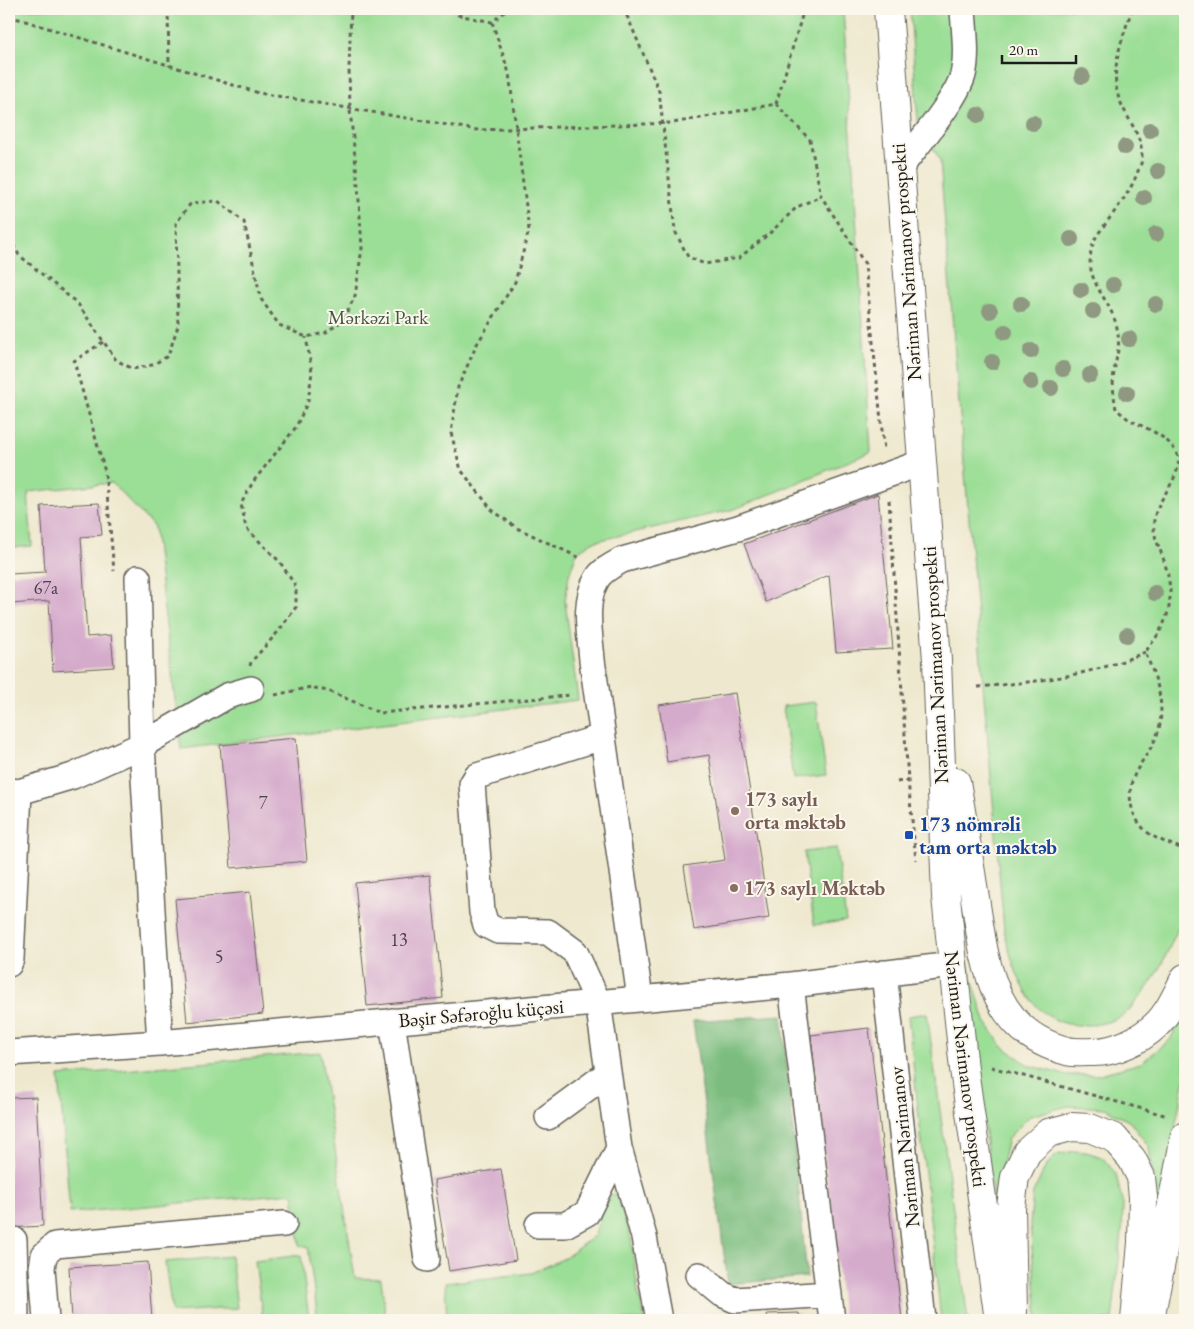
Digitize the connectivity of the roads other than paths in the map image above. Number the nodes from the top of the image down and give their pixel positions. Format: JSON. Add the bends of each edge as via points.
{"nodes":[{"id":1,"x":888,"y":9,"type":"edge"},
{"id":2,"x":963,"y":9,"type":"edge"},
{"id":3,"x":900,"y":168,"type":"junction"},
{"id":4,"x":921,"y":463,"type":"junction"},
{"id":5,"x":138,"y":578,"type":"road end"},
{"id":6,"x":937,"y":660,"type":"junction"},
{"id":7,"x":251,"y":689,"type":"road end"},
{"id":8,"x":602,"y":737,"type":"junction"},
{"id":9,"x":142,"y":745,"type":"junction"},
{"id":10,"x":14,"y":791,"type":"edge"},
{"id":11,"x":9,"y":964,"type":"edge"},
{"id":12,"x":952,"y":965,"type":"junction"},
{"id":13,"x":884,"y":973,"type":"junction"},
{"id":14,"x":1185,"y":978,"type":"edge"},
{"id":15,"x":791,"y":985,"type":"junction"},
{"id":16,"x":640,"y":998,"type":"junction"},
{"id":17,"x":598,"y":1002,"type":"junction"},
{"id":18,"x":392,"y":1021,"type":"junction"},
{"id":19,"x":160,"y":1042,"type":"junction"},
{"id":20,"x":9,"y":1053,"type":"edge"},
{"id":21,"x":608,"y":1073,"type":"junction"},
{"id":22,"x":548,"y":1117,"type":"dead end"},
{"id":23,"x":1177,"y":1126,"type":"edge"},
{"id":24,"x":619,"y":1148,"type":"junction"},
{"id":25,"x":284,"y":1224,"type":"dead end"},
{"id":26,"x":538,"y":1225,"type":"dead end"},
{"id":27,"x":14,"y":1240,"type":"dead end"},
{"id":28,"x":427,"y":1258,"type":"dead end"},
{"id":29,"x":699,"y":1275,"type":"dead end"},
{"id":30,"x":829,"y":1294,"type":"junction"},
{"id":31,"x":12,"y":1314,"type":"edge"},
{"id":32,"x":46,"y":1320,"type":"edge"},
{"id":33,"x":659,"y":1320,"type":"edge"},
{"id":34,"x":832,"y":1320,"type":"edge"},
{"id":35,"x":923,"y":1320,"type":"edge"},
{"id":36,"x":999,"y":1320,"type":"edge"},
{"id":37,"x":1013,"y":1320,"type":"edge"},
{"id":38,"x":1135,"y":1320,"type":"edge"},
{"id":39,"x":1150,"y":1320,"type":"edge"}],
"edges":[{"from":1,"to":3,"type":"main road","name":"Nəriman Nərimanov prospekti"},
{"from":2,"to":3,"type":"street","via":[[965,48],[962,75],[952,98]]},
{"from":3,"to":4,"type":"main road","name":"Nəriman Nərimanov prospekti"},
{"from":4,"to":6,"type":"main road","name":"Nəriman Nərimanov prospekti"},
{"from":4,"to":8,"type":"street","via":[[738,528],[622,560],[607,568],[597,578],[590,595],[589,620]]},
{"from":5,"to":9,"type":"street"},
{"from":6,"to":12,"type":"main road","name":"Nəriman Nərimanov prospekti","via":[[946,897]]},
{"from":6,"to":14,"type":"main road","via":[[985,961],[998,997],[1014,1022],[1038,1041],[1069,1052],[1098,1052],[1124,1046],[1156,1026],[1175,1000]]},
{"from":7,"to":9,"type":"street","via":[[227,696]]},
{"from":8,"to":16,"type":"street"},
{"from":8,"to":17,"type":"street","via":[[477,776],[472,784],[482,912],[486,925],[498,931],[548,932],[575,952]]},
{"from":9,"to":10,"type":"street","via":[[73,776]]},
{"from":9,"to":19,"type":"street"},
{"from":10,"to":11,"type":"street"},
{"from":12,"to":13,"type":"street","name":"Bəşir Səfəroğlu küçəsi"},
{"from":12,"to":36,"type":"main road","name":"Nəriman Nərimanov prospekti"},
{"from":13,"to":15,"type":"street","name":"Bəşir Səfəroğlu küçəsi"},
{"from":13,"to":35,"type":"street","name":"Nəriman Nərimanov"},
{"from":15,"to":16,"type":"street","name":"Bəşir Səfəroğlu küçəsi"},
{"from":15,"to":30,"type":"street"},
{"from":16,"to":17,"type":"street","name":"Bəşir Səfəroğlu küçəsi"},
{"from":17,"to":18,"type":"street","name":"Bəşir Səfəroğlu küçəsi"},
{"from":17,"to":21,"type":"street"},
{"from":18,"to":19,"type":"street","name":"Bəşir Səfəroğlu küçəsi"},
{"from":18,"to":28,"type":"street"},
{"from":19,"to":20,"type":"street","name":"Bəşir Səfəroğlu küçəsi"},
{"from":21,"to":22,"type":"street"},
{"from":21,"to":24,"type":"street"},
{"from":23,"to":39,"type":"main road"},
{"from":24,"to":26,"type":"street","via":[[587,1213],[564,1225]]},
{"from":24,"to":33,"type":"street","via":[[644,1237]]},
{"from":25,"to":32,"type":"street","via":[[55,1245],[44,1255],[42,1268]]},
{"from":27,"to":31,"type":"street"},
{"from":29,"to":30,"type":"street","via":[[722,1294],[736,1300]]},
{"from":30,"to":34,"type":"street"},
{"from":37,"to":38,"type":"main road","via":[[1011,1207],[1015,1177],[1027,1152],[1048,1133],[1071,1127],[1090,1128],[1114,1138],[1132,1159],[1141,1177],[1142,1234]]}]}
